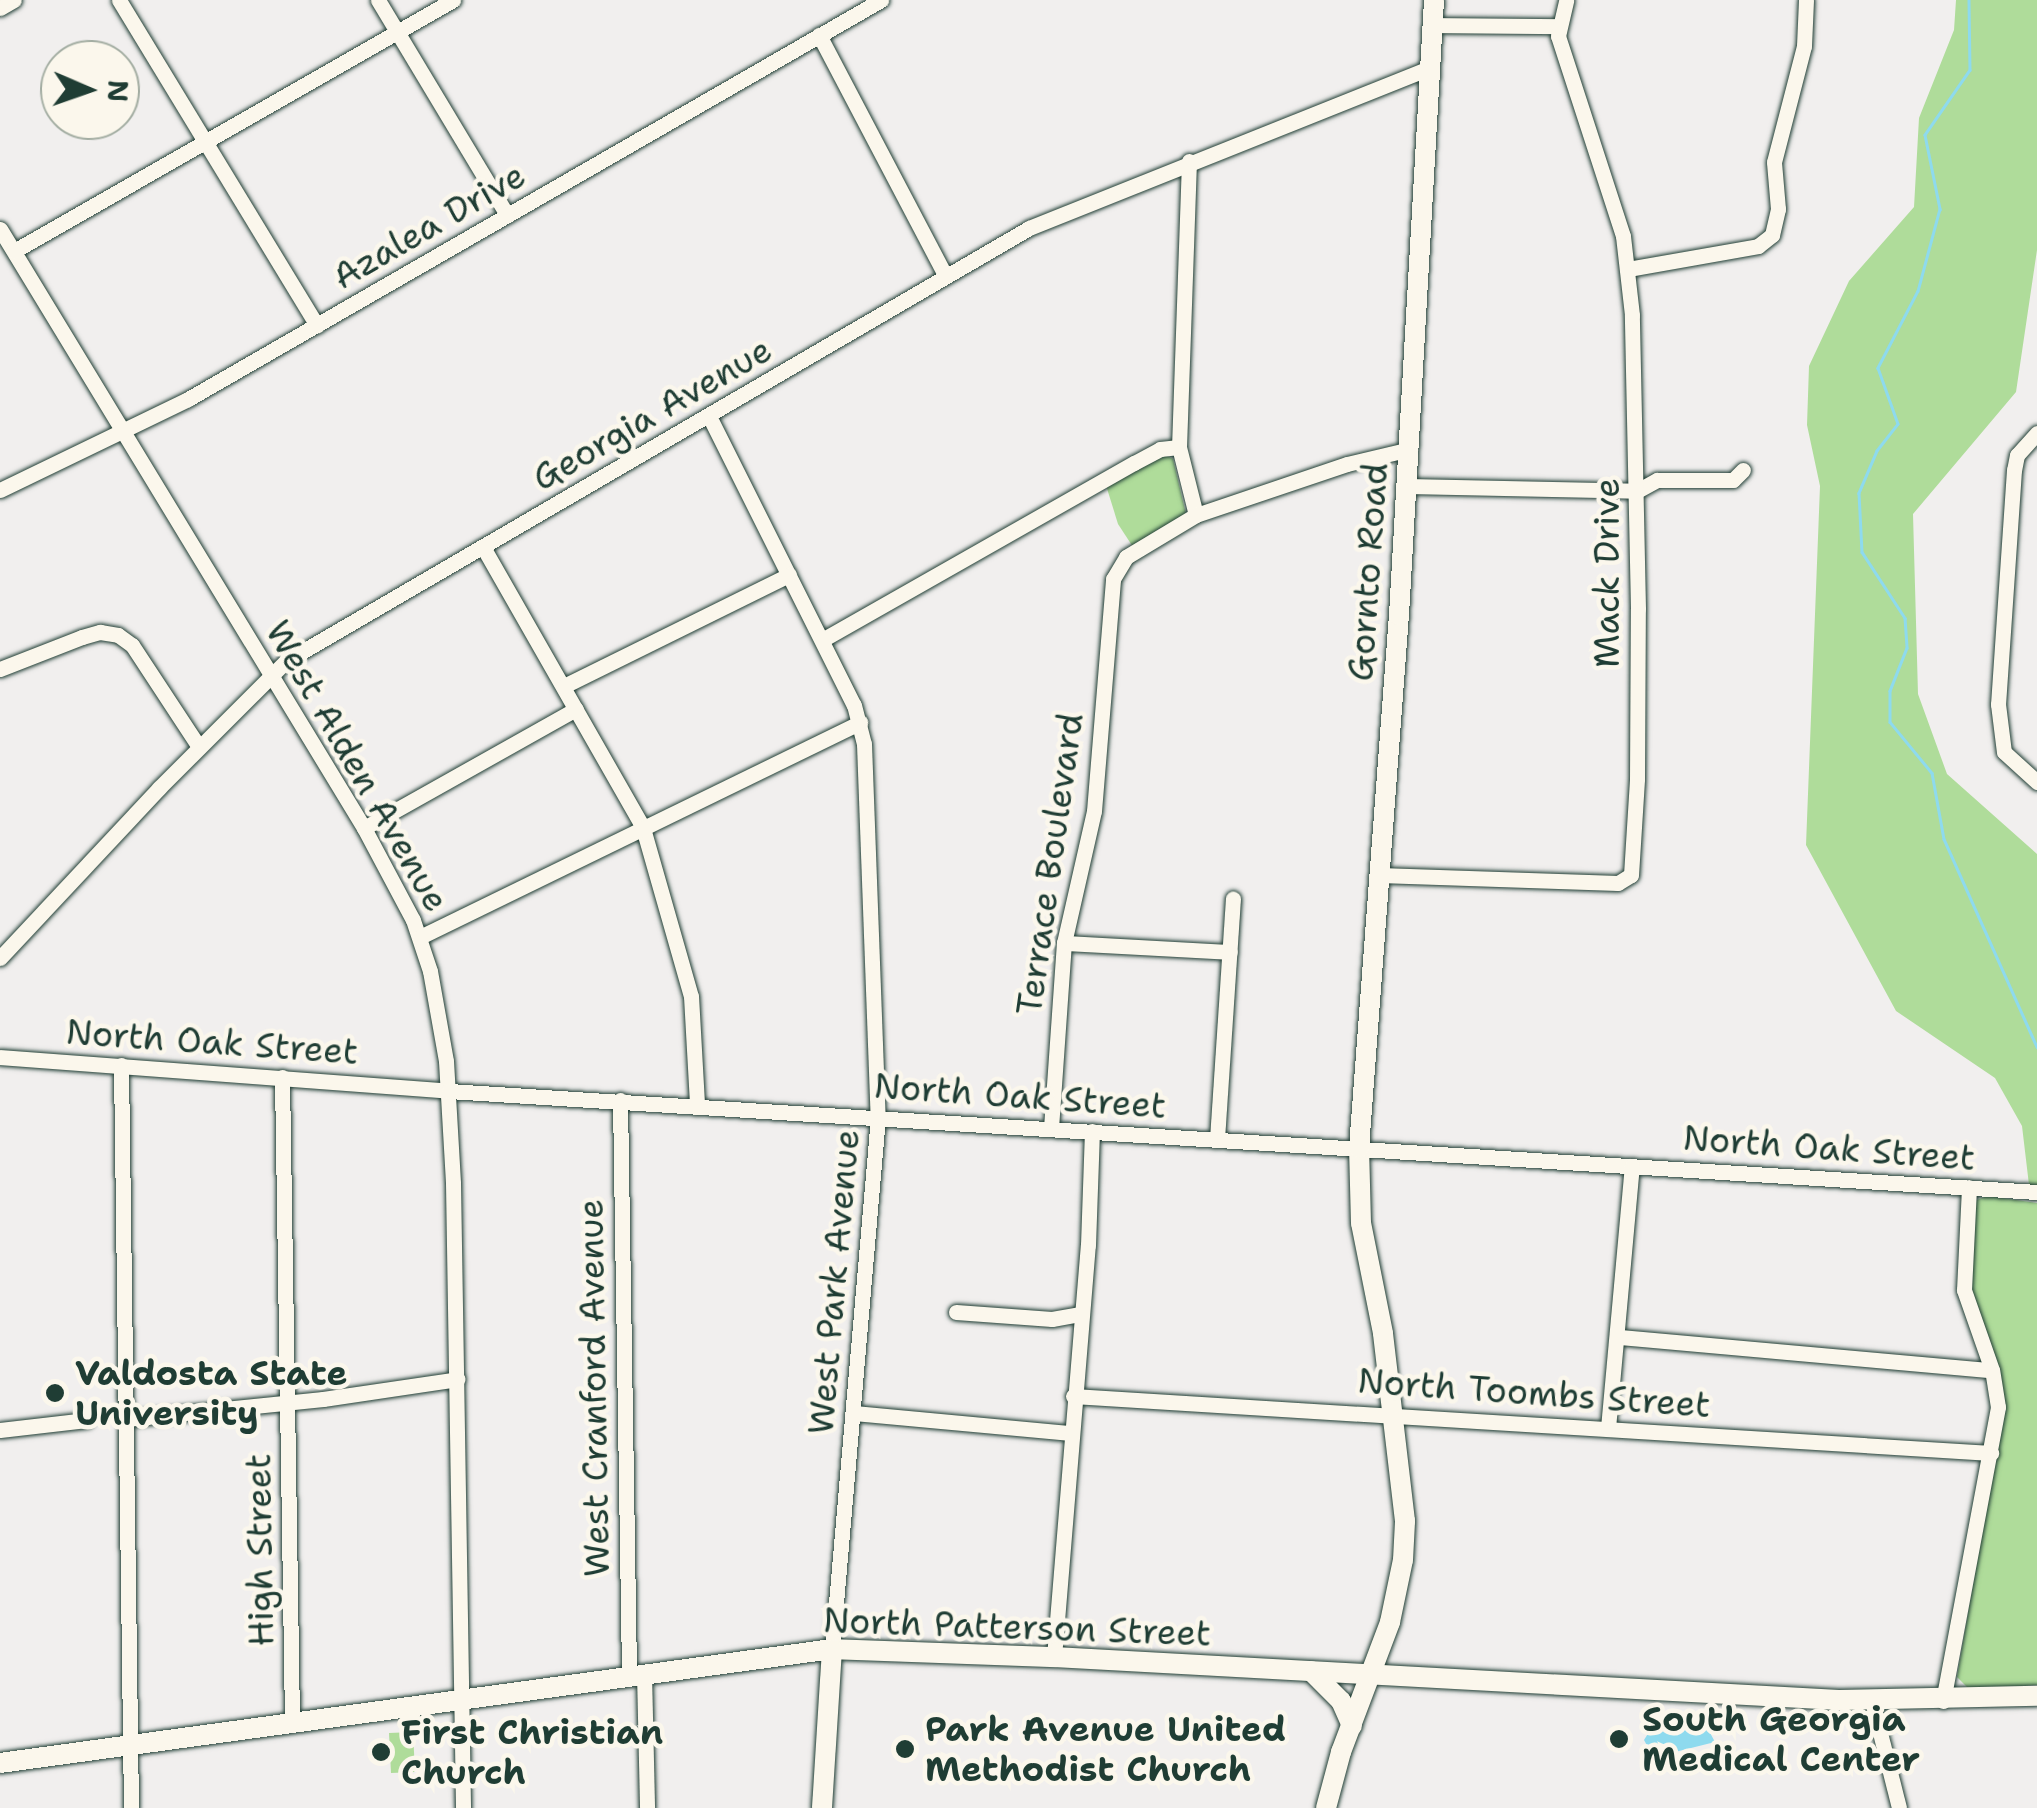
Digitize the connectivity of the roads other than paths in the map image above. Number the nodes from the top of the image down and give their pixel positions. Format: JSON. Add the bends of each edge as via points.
{"nodes":[{"id":1,"x":14,"y":0,"type":"edge"},
{"id":2,"x":119,"y":0,"type":"edge"},
{"id":3,"x":378,"y":0,"type":"edge"},
{"id":4,"x":453,"y":0,"type":"edge"},
{"id":5,"x":844,"y":0,"type":"edge"},
{"id":6,"x":881,"y":0,"type":"edge"},
{"id":7,"x":1434,"y":0,"type":"edge"},
{"id":8,"x":1566,"y":0,"type":"edge"},
{"id":9,"x":1806,"y":0,"type":"edge"},
{"id":10,"x":0,"y":8,"type":"edge"},
{"id":11,"x":853,"y":16,"type":"junction"},
{"id":12,"x":1433,"y":25,"type":"junction"},
{"id":13,"x":1559,"y":26,"type":"junction"},
{"id":14,"x":397,"y":31,"type":"junction"},
{"id":15,"x":819,"y":35,"type":"junction"},
{"id":16,"x":1431,"y":67,"type":"junction"},
{"id":17,"x":204,"y":140,"type":"junction"},
{"id":18,"x":1189,"y":161,"type":"junction"},
{"id":19,"x":508,"y":216,"type":"junction"},
{"id":20,"x":0,"y":229,"type":"edge"},
{"id":21,"x":14,"y":251,"type":"junction"},
{"id":22,"x":1628,"y":269,"type":"junction"},
{"id":23,"x":944,"y":275,"type":"junction"},
{"id":24,"x":317,"y":326,"type":"junction"},
{"id":25,"x":709,"y":416,"type":"junction"},
{"id":26,"x":125,"y":433,"type":"junction"},
{"id":27,"x":2037,"y":433,"type":"edge"},
{"id":28,"x":1179,"y":447,"type":"junction"},
{"id":29,"x":1410,"y":450,"type":"junction"},
{"id":30,"x":1743,"y":470,"type":"dead end"},
{"id":31,"x":1408,"y":486,"type":"junction"},
{"id":32,"x":0,"y":490,"type":"edge"},
{"id":33,"x":1637,"y":491,"type":"junction"},
{"id":34,"x":1196,"y":515,"type":"junction"},
{"id":35,"x":483,"y":546,"type":"junction"},
{"id":36,"x":789,"y":576,"type":"junction"},
{"id":37,"x":822,"y":640,"type":"junction"},
{"id":38,"x":0,"y":670,"type":"edge"},
{"id":39,"x":272,"y":675,"type":"junction"},
{"id":40,"x":564,"y":686,"type":"junction"},
{"id":41,"x":576,"y":709,"type":"junction"},
{"id":42,"x":860,"y":722,"type":"junction"},
{"id":43,"x":200,"y":747,"type":"junction"},
{"id":44,"x":2037,"y":782,"type":"edge"},
{"id":45,"x":364,"y":828,"type":"junction"},
{"id":46,"x":642,"y":828,"type":"junction"},
{"id":47,"x":1379,"y":875,"type":"junction"},
{"id":48,"x":1233,"y":898,"type":"dead end"},
{"id":49,"x":420,"y":937,"type":"junction"},
{"id":50,"x":1064,"y":943,"type":"junction"},
{"id":51,"x":1230,"y":952,"type":"junction"},
{"id":52,"x":0,"y":958,"type":"edge"},
{"id":53,"x":0,"y":1057,"type":"edge"},
{"id":54,"x":121,"y":1065,"type":"junction"},
{"id":55,"x":282,"y":1077,"type":"junction"},
{"id":56,"x":448,"y":1091,"type":"junction"},
{"id":57,"x":620,"y":1100,"type":"junction"},
{"id":58,"x":696,"y":1104,"type":"junction"},
{"id":59,"x":878,"y":1117,"type":"junction"},
{"id":60,"x":1050,"y":1128,"type":"junction"},
{"id":61,"x":1092,"y":1131,"type":"junction"},
{"id":62,"x":1217,"y":1139,"type":"junction"},
{"id":63,"x":1359,"y":1148,"type":"junction"},
{"id":64,"x":1632,"y":1166,"type":"junction"},
{"id":65,"x":1968,"y":1186,"type":"junction"},
{"id":66,"x":2037,"y":1192,"type":"edge"},
{"id":67,"x":956,"y":1312,"type":"dead end"},
{"id":68,"x":1082,"y":1314,"type":"junction"},
{"id":69,"x":1619,"y":1336,"type":"junction"},
{"id":70,"x":1992,"y":1370,"type":"junction"},
{"id":71,"x":458,"y":1379,"type":"junction"},
{"id":72,"x":1074,"y":1396,"type":"junction"},
{"id":73,"x":288,"y":1404,"type":"junction"},
{"id":74,"x":1393,"y":1412,"type":"junction"},
{"id":75,"x":854,"y":1413,"type":"junction"},
{"id":76,"x":126,"y":1419,"type":"junction"},
{"id":77,"x":86,"y":1420,"type":"dead end"},
{"id":78,"x":1608,"y":1428,"type":"junction"},
{"id":79,"x":0,"y":1430,"type":"edge"},
{"id":80,"x":1072,"y":1434,"type":"junction"},
{"id":81,"x":1991,"y":1452,"type":"junction"},
{"id":82,"x":832,"y":1649,"type":"junction"},
{"id":83,"x":1054,"y":1657,"type":"junction"},
{"id":84,"x":1311,"y":1671,"type":"junction"},
{"id":85,"x":636,"y":1674,"type":"junction"},
{"id":86,"x":1373,"y":1674,"type":"junction"},
{"id":87,"x":2037,"y":1696,"type":"edge"},
{"id":88,"x":460,"y":1698,"type":"junction"},
{"id":89,"x":1872,"y":1700,"type":"junction"},
{"id":90,"x":1943,"y":1701,"type":"junction"},
{"id":91,"x":292,"y":1722,"type":"junction"},
{"id":92,"x":1352,"y":1726,"type":"junction"},
{"id":93,"x":130,"y":1744,"type":"junction"},
{"id":94,"x":0,"y":1763,"type":"edge"},
{"id":95,"x":131,"y":1808,"type":"edge"},
{"id":96,"x":463,"y":1808,"type":"edge"},
{"id":97,"x":647,"y":1808,"type":"edge"},
{"id":98,"x":822,"y":1808,"type":"edge"},
{"id":99,"x":1326,"y":1808,"type":"edge"},
{"id":100,"x":1900,"y":1808,"type":"edge"}],
"edges":[{"from":1,"to":10,"type":"street"},
{"from":2,"to":17,"type":"street"},
{"from":3,"to":14,"type":"street"},
{"from":4,"to":14,"type":"street"},
{"from":5,"to":11,"type":"street"},
{"from":6,"to":11,"type":"street","name":"Azalea Drive"},
{"from":7,"to":12,"type":"main road","name":"Gornto Road"},
{"from":8,"to":13,"type":"street"},
{"from":9,"to":22,"type":"street","via":[[1804,46],[1774,162],[1778,209],[1772,234],[1758,246]]},
{"from":11,"to":15,"type":"street","name":"Azalea Drive"},
{"from":12,"to":13,"type":"street"},
{"from":12,"to":16,"type":"main road","name":"Gornto Road"},
{"from":13,"to":22,"type":"street","name":"Mack Drive"},
{"from":14,"to":17,"type":"street"},
{"from":14,"to":19,"type":"street"},
{"from":15,"to":19,"type":"street","name":"Azalea Drive"},
{"from":15,"to":23,"type":"street"},
{"from":16,"to":18,"type":"street","name":"Georgia Avenue"},
{"from":16,"to":29,"type":"main road","name":"Gornto Road"},
{"from":17,"to":21,"type":"street"},
{"from":17,"to":24,"type":"street"},
{"from":18,"to":23,"type":"street","name":"Georgia Avenue","via":[[1070,208]]},
{"from":18,"to":28,"type":"street"},
{"from":19,"to":24,"type":"street","name":"Azalea Drive"},
{"from":20,"to":21,"type":"street","name":"West Alden Avenue"},
{"from":21,"to":26,"type":"street","name":"West Alden Avenue"},
{"from":22,"to":33,"type":"street","name":"Mack Drive"},
{"from":23,"to":25,"type":"street","name":"Georgia Avenue"},
{"from":24,"to":26,"type":"street","name":"Azalea Drive"},
{"from":25,"to":35,"type":"street","name":"Georgia Avenue"},
{"from":25,"to":36,"type":"street","name":"West Park Avenue"},
{"from":26,"to":32,"type":"street","name":"Azalea Drive"},
{"from":26,"to":39,"type":"street","name":"West Alden Avenue"},
{"from":27,"to":44,"type":"street","via":[[2017,455],[2014,470],[1998,704],[2004,752]]},
{"from":28,"to":34,"type":"street"},
{"from":28,"to":37,"type":"street","via":[[1134,463]]},
{"from":29,"to":31,"type":"main road","name":"Gornto Road"},
{"from":29,"to":34,"type":"street","name":"Terrace Boulevard"},
{"from":30,"to":33,"type":"street","via":[[1733,480],[1657,480]]},
{"from":31,"to":33,"type":"street"},
{"from":31,"to":47,"type":"main road","name":"Gornto Road"},
{"from":33,"to":47,"type":"street","name":"Mack Drive","via":[[1631,875],[1618,883]]},
{"from":34,"to":50,"type":"street","name":"Terrace Boulevard","via":[[1126,557],[1114,580],[1094,811]]},
{"from":35,"to":39,"type":"street","name":"Georgia Avenue"},
{"from":35,"to":40,"type":"street"},
{"from":36,"to":37,"type":"street","name":"West Park Avenue"},
{"from":36,"to":40,"type":"street"},
{"from":37,"to":42,"type":"street","name":"West Park Avenue"},
{"from":38,"to":43,"type":"street","via":[[82,636],[118,634]]},
{"from":39,"to":43,"type":"street","name":"Georgia Avenue"},
{"from":39,"to":45,"type":"street","name":"West Alden Avenue"},
{"from":40,"to":41,"type":"street"},
{"from":41,"to":45,"type":"street"},
{"from":41,"to":46,"type":"street"},
{"from":42,"to":46,"type":"street"},
{"from":42,"to":59,"type":"street","name":"West Park Avenue"},
{"from":43,"to":52,"type":"street","name":"Georgia Avenue"},
{"from":45,"to":49,"type":"street","name":"West Alden Avenue"},
{"from":46,"to":49,"type":"street"},
{"from":46,"to":58,"type":"street","via":[[691,996]]},
{"from":47,"to":63,"type":"main road","name":"Gornto Road"},
{"from":48,"to":51,"type":"street"},
{"from":49,"to":56,"type":"street","name":"West Alden Avenue"},
{"from":50,"to":51,"type":"street"},
{"from":50,"to":60,"type":"street","name":"Terrace Boulevard"},
{"from":51,"to":62,"type":"street"},
{"from":53,"to":54,"type":"street","name":"North Oak Street"},
{"from":54,"to":55,"type":"street","name":"North Oak Street"},
{"from":54,"to":76,"type":"street"},
{"from":55,"to":56,"type":"street","name":"North Oak Street"},
{"from":55,"to":73,"type":"street","name":"High Street"},
{"from":56,"to":57,"type":"street","name":"North Oak Street"},
{"from":56,"to":71,"type":"street","name":"West Alden Avenue"},
{"from":57,"to":58,"type":"street","name":"North Oak Street"},
{"from":57,"to":85,"type":"street","name":"West Cranford Avenue"},
{"from":58,"to":59,"type":"street","name":"North Oak Street"},
{"from":59,"to":60,"type":"street","name":"North Oak Street"},
{"from":59,"to":75,"type":"street","name":"West Park Avenue"},
{"from":60,"to":61,"type":"street","name":"North Oak Street"},
{"from":61,"to":62,"type":"street","name":"North Oak Street"},
{"from":61,"to":68,"type":"street"},
{"from":62,"to":63,"type":"street","name":"North Oak Street"},
{"from":63,"to":64,"type":"street","name":"North Oak Street"},
{"from":63,"to":74,"type":"main road","name":"Gornto Road","via":[[1361,1223]]},
{"from":64,"to":65,"type":"street","name":"North Oak Street"},
{"from":64,"to":69,"type":"street"},
{"from":65,"to":66,"type":"street","name":"North Oak Street"},
{"from":65,"to":70,"type":"street","via":[[1964,1290]]},
{"from":67,"to":68,"type":"street","via":[[1052,1319]]},
{"from":68,"to":72,"type":"street"},
{"from":69,"to":70,"type":"street"},
{"from":69,"to":78,"type":"street"},
{"from":70,"to":81,"type":"street","via":[[1998,1407]]},
{"from":71,"to":73,"type":"street"},
{"from":71,"to":88,"type":"street","name":"West Alden Avenue"},
{"from":72,"to":74,"type":"street","name":"North Toombs Street"},
{"from":72,"to":80,"type":"street"},
{"from":73,"to":76,"type":"street"},
{"from":73,"to":91,"type":"street","name":"High Street"},
{"from":74,"to":78,"type":"street","name":"North Toombs Street"},
{"from":74,"to":86,"type":"main road","name":"Gornto Road","via":[[1403,1560]]},
{"from":75,"to":80,"type":"street"},
{"from":75,"to":82,"type":"street","name":"West Park Avenue"},
{"from":76,"to":93,"type":"street"},
{"from":77,"to":79,"type":"street"},
{"from":78,"to":81,"type":"street","name":"North Toombs Street"},
{"from":80,"to":83,"type":"street"},
{"from":81,"to":90,"type":"street"},
{"from":82,"to":83,"type":"main road","name":"North Patterson Street"},
{"from":82,"to":85,"type":"main road","name":"North Patterson Street"},
{"from":82,"to":98,"type":"main road"},
{"from":83,"to":84,"type":"main road","name":"North Patterson Street"},
{"from":84,"to":86,"type":"main road","name":"North Patterson Street"},
{"from":84,"to":92,"type":"main road","via":[[1341,1701]]},
{"from":85,"to":88,"type":"main road","name":"North Patterson Street"},
{"from":85,"to":97,"type":"street","name":"West Cranford Avenue"},
{"from":86,"to":89,"type":"main road","name":"North Patterson Street"},
{"from":86,"to":92,"type":"main road","name":"Gornto Road"},
{"from":87,"to":90,"type":"main road","name":"North Patterson Street"},
{"from":88,"to":91,"type":"main road","name":"North Patterson Street"},
{"from":88,"to":96,"type":"street","name":"West Alden Avenue"},
{"from":89,"to":90,"type":"main road","name":"North Patterson Street"},
{"from":89,"to":100,"type":"street"},
{"from":91,"to":93,"type":"main road","name":"North Patterson Street"},
{"from":92,"to":99,"type":"main road","name":"Gornto Road"},
{"from":93,"to":94,"type":"main road","name":"North Patterson Street"},
{"from":93,"to":95,"type":"street"}]}
